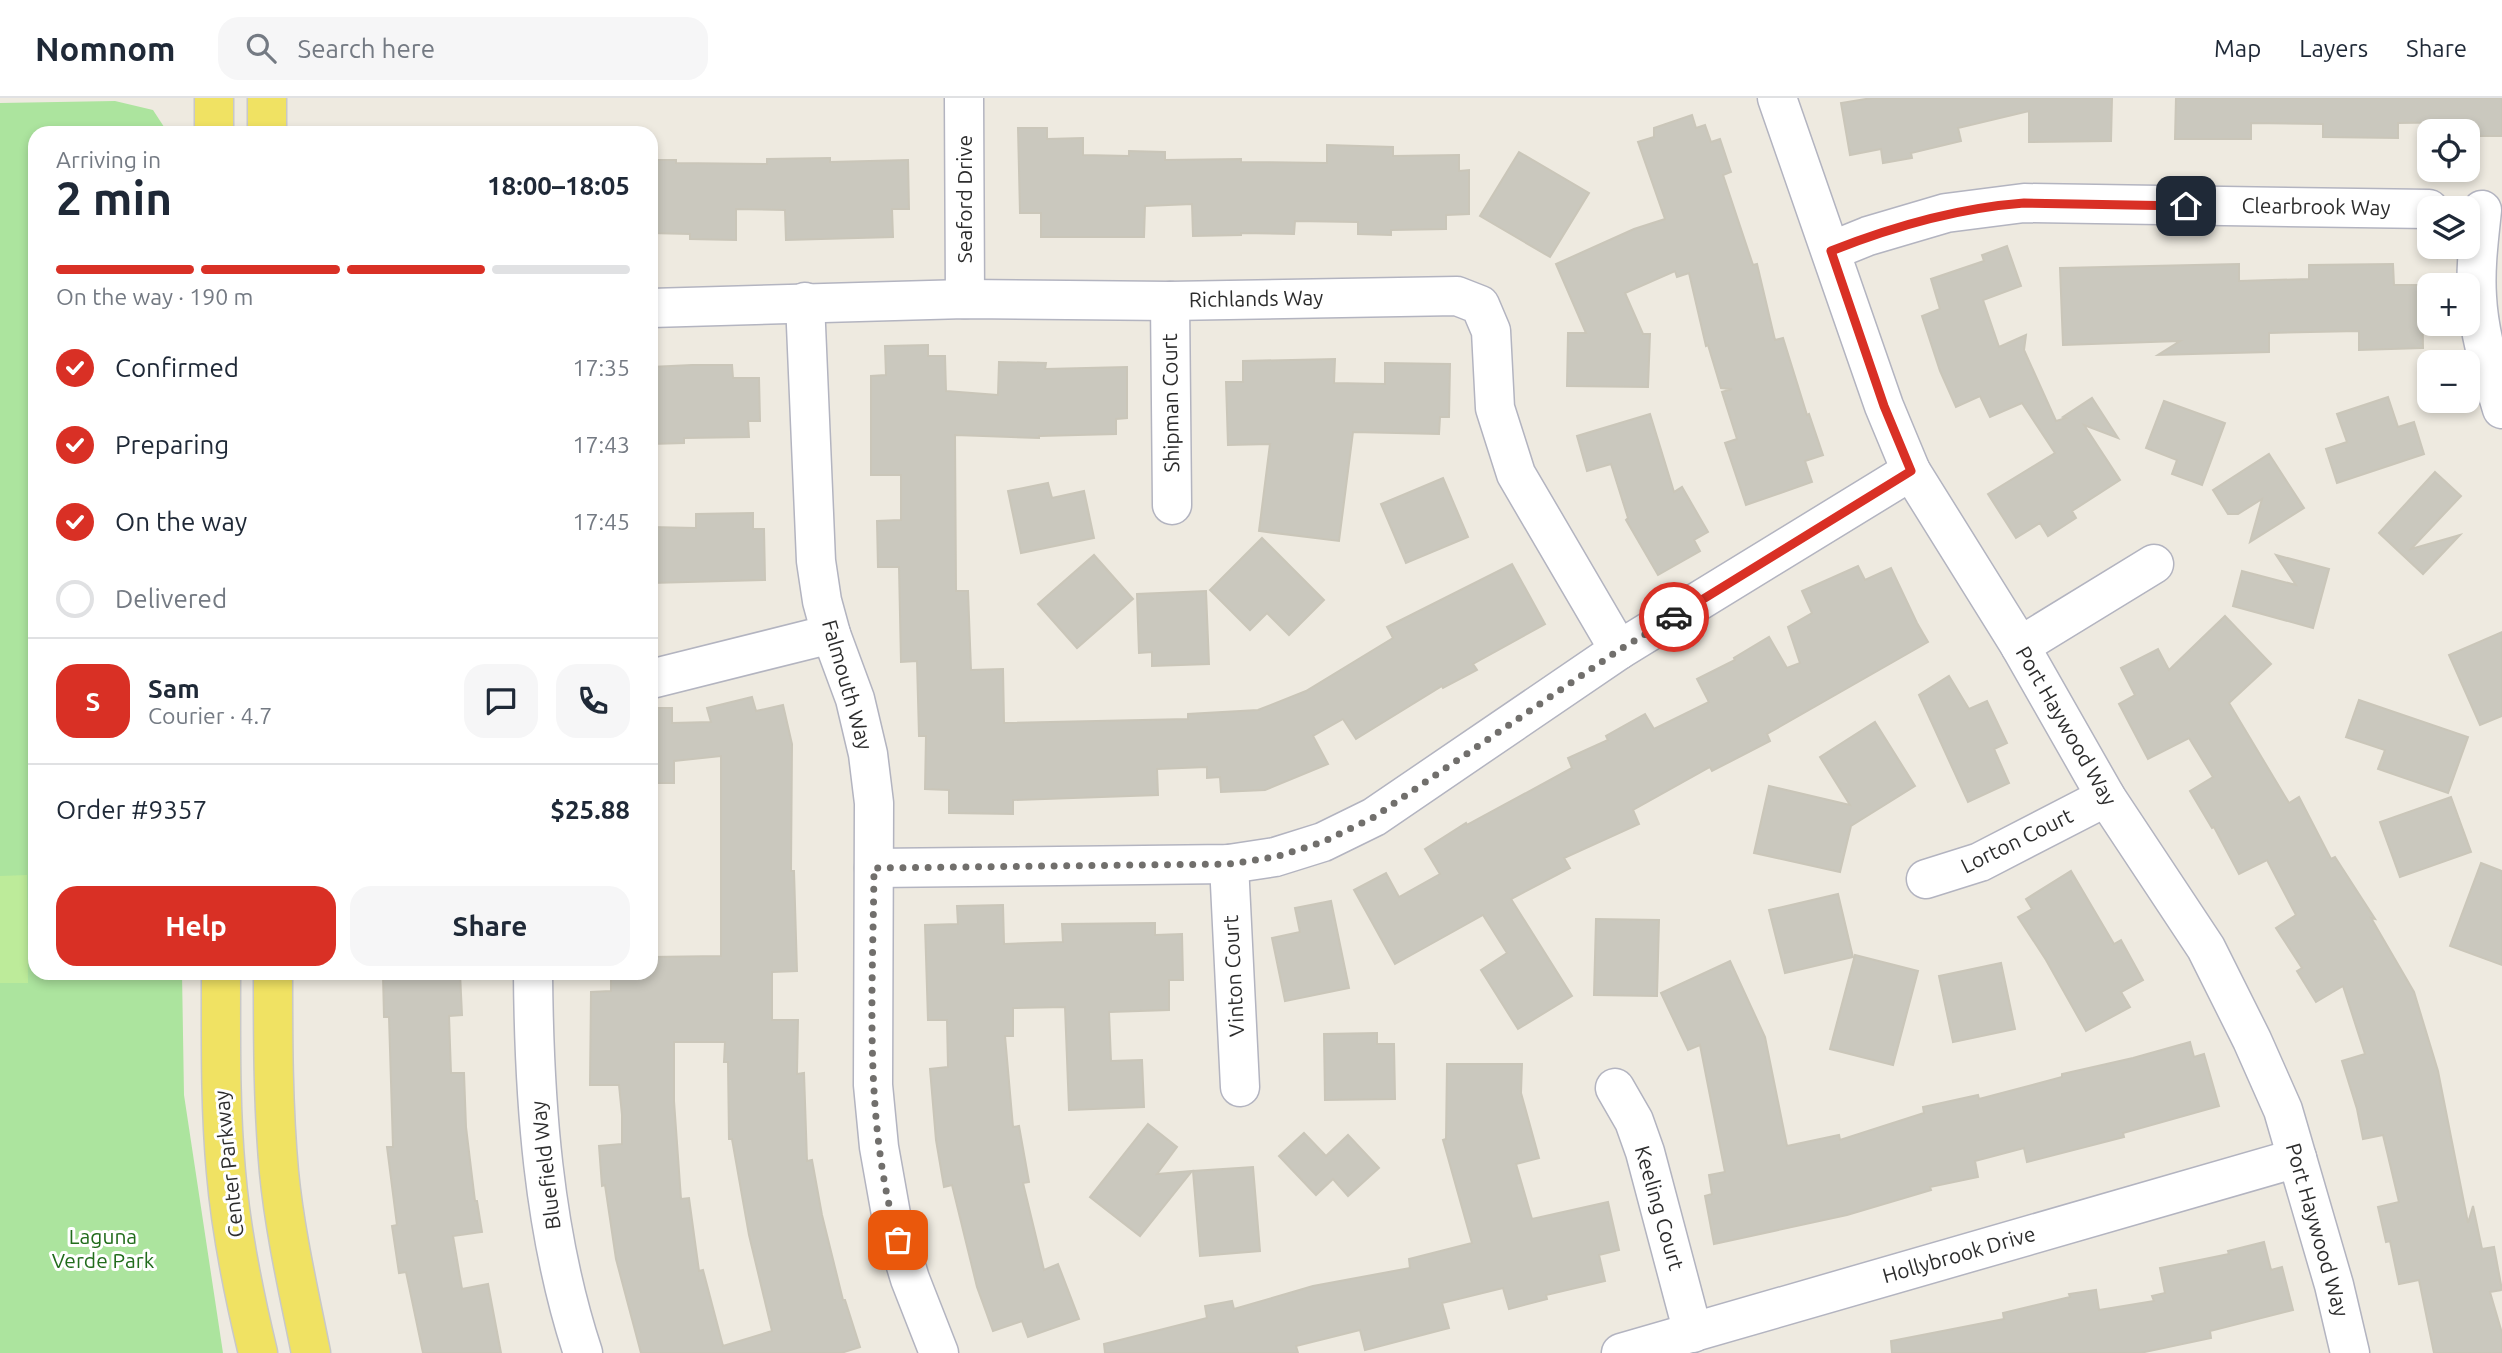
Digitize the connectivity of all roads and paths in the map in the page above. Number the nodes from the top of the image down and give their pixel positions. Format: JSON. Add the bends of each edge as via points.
{"nodes":[{"id":1,"x":214,"y":98,"type":"edge"},
{"id":2,"x":267,"y":98,"type":"edge"},
{"id":3,"x":964,"y":98,"type":"edge"},
{"id":4,"x":1777,"y":98,"type":"edge"},
{"id":5,"x":214,"y":126,"type":"edge"},
{"id":6,"x":267,"y":126,"type":"edge"},
{"id":7,"x":2417,"y":209,"type":"edge"},
{"id":8,"x":2484,"y":210,"type":"edge"},
{"id":9,"x":1831,"y":251,"type":"junction"},
{"id":10,"x":965,"y":299,"type":"junction"},
{"id":11,"x":1170,"y":301,"type":"junction"},
{"id":12,"x":805,"y":302,"type":"junction"},
{"id":13,"x":658,"y":308,"type":"edge"},
{"id":14,"x":2502,"y":409,"type":"edge"},
{"id":15,"x":1911,"y":471,"type":"junction"},
{"id":16,"x":1172,"y":505,"type":"dead end"},
{"id":17,"x":2154,"y":564,"type":"dead end"},
{"id":18,"x":831,"y":634,"type":"junction"},
{"id":19,"x":2020,"y":646,"type":"junction"},
{"id":20,"x":1619,"y":650,"type":"junction"},
{"id":21,"x":658,"y":677,"type":"edge"},
{"id":22,"x":2106,"y":797,"type":"junction"},
{"id":23,"x":1229,"y":864,"type":"junction"},
{"id":24,"x":874,"y":868,"type":"junction"},
{"id":25,"x":1926,"y":879,"type":"dead end"},
{"id":26,"x":221,"y":980,"type":"edge"},
{"id":27,"x":273,"y":980,"type":"edge"},
{"id":28,"x":533,"y":980,"type":"edge"},
{"id":29,"x":1240,"y":1087,"type":"dead end"},
{"id":30,"x":1615,"y":1088,"type":"dead end"},
{"id":31,"x":2297,"y":1158,"type":"junction"},
{"id":32,"x":1693,"y":1333,"type":"junction"},
{"id":33,"x":258,"y":1353,"type":"edge"},
{"id":34,"x":311,"y":1353,"type":"edge"},
{"id":35,"x":583,"y":1353,"type":"edge"},
{"id":36,"x":939,"y":1353,"type":"edge"},
{"id":37,"x":1621,"y":1353,"type":"edge"},
{"id":38,"x":2350,"y":1353,"type":"edge"}],
"edges":[{"from":1,"to":5,"type":"main road"},
{"from":2,"to":6,"type":"main road"},
{"from":3,"to":10,"type":"street","name":"Seaford Drive"},
{"from":4,"to":9,"type":"street","name":"Port Haywood Way"},
{"from":7,"to":9,"type":"street","name":"Clearbrook Way","via":[[2024,203],[1946,213]]},
{"from":8,"to":14,"type":"street","via":[[2476,266],[2477,299],[2485,352]]},
{"from":9,"to":15,"type":"street","name":"Port Haywood Way"},
{"from":10,"to":11,"type":"street","name":"Richlands Way"},
{"from":10,"to":12,"type":"street","name":"Richlands Way"},
{"from":11,"to":16,"type":"street","name":"Shipman Court"},
{"from":11,"to":20,"type":"street","name":"Richlands Way","via":[[1457,296],[1480,305],[1491,331],[1495,408],[1516,474]]},
{"from":12,"to":13,"type":"street","name":"Richlands Way"},
{"from":12,"to":18,"type":"street","name":"Falmouth Way","via":[[816,561]]},
{"from":15,"to":19,"type":"street","name":"Port Haywood Way"},
{"from":15,"to":20,"type":"street"},
{"from":17,"to":19,"type":"street"},
{"from":18,"to":21,"type":"street"},
{"from":18,"to":24,"type":"street","name":"Falmouth Way","via":[[855,698],[868,754]]},
{"from":19,"to":22,"type":"street","name":"Port Haywood Way"},
{"from":20,"to":23,"type":"street","via":[[1374,817],[1323,842],[1275,857]]},
{"from":22,"to":25,"type":"street","name":"Lorton Court","via":[[1980,862]]},
{"from":22,"to":31,"type":"street","name":"Port Haywood Way","via":[[2206,948],[2283,1110]]},
{"from":23,"to":24,"type":"street"},
{"from":23,"to":29,"type":"street","name":"Vinton Court"},
{"from":24,"to":36,"type":"street","name":"Falmouth Way","via":[[873,1086],[879,1147],[892,1220]]},
{"from":26,"to":33,"type":"main road","name":"Center Parkway","via":[[226,1175]]},
{"from":27,"to":34,"type":"main road","via":[[279,1174]]},
{"from":28,"to":35,"type":"street","name":"Bluefield Way","via":[[542,1159],[555,1241]]},
{"from":30,"to":32,"type":"street","name":"Keeling Court","via":[[1645,1152]]},
{"from":31,"to":32,"type":"street","name":"Hollybrook Drive"},
{"from":31,"to":38,"type":"street","name":"Port Haywood Way"},
{"from":32,"to":37,"type":"street","name":"Hollybrook Drive"}]}
